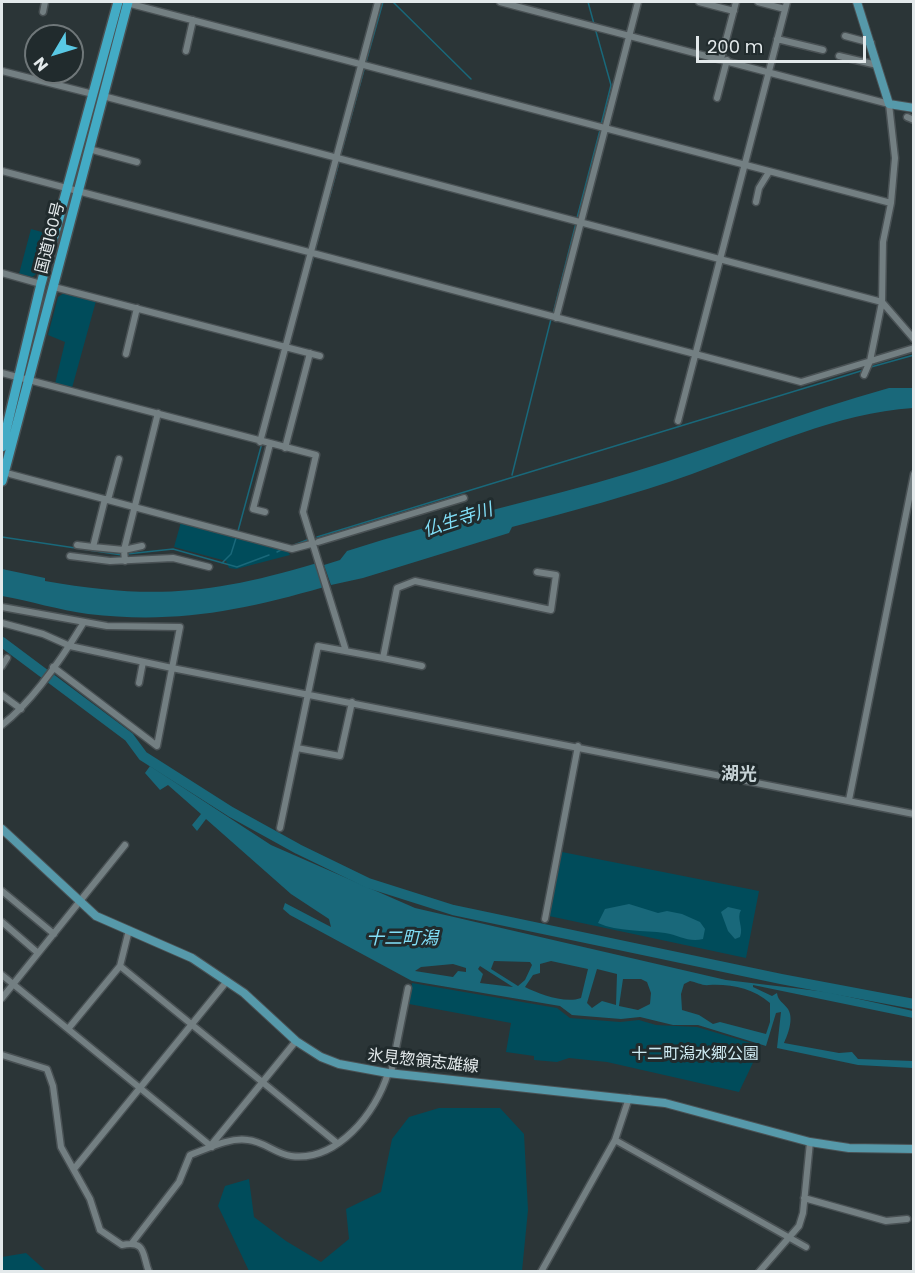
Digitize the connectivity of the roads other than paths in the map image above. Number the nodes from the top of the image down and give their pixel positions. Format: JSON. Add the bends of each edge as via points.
{"nodes":[{"id":1,"x":45,"y":2,"type":"edge"},
{"id":2,"x":124,"y":2,"type":"edge"},
{"id":3,"x":378,"y":2,"type":"edge"},
{"id":4,"x":500,"y":2,"type":"edge"},
{"id":5,"x":638,"y":2,"type":"edge"},
{"id":6,"x":699,"y":2,"type":"edge"},
{"id":7,"x":736,"y":2,"type":"edge"},
{"id":8,"x":758,"y":2,"type":"edge"},
{"id":9,"x":788,"y":2,"type":"edge"},
{"id":10,"x":857,"y":2,"type":"edge"},
{"id":11,"x":785,"y":9,"type":"junction"},
{"id":12,"x":734,"y":11,"type":"junction"},
{"id":13,"x":43,"y":12,"type":"dead end"},
{"id":14,"x":193,"y":20,"type":"junction"},
{"id":15,"x":629,"y":36,"type":"junction"},
{"id":16,"x":845,"y":36,"type":"dead end"},
{"id":17,"x":777,"y":39,"type":"junction"},
{"id":18,"x":871,"y":44,"type":"junction"},
{"id":19,"x":823,"y":50,"type":"dead end"},
{"id":20,"x":186,"y":51,"type":"dead end"},
{"id":21,"x":839,"y":56,"type":"dead end"},
{"id":22,"x":724,"y":59,"type":"junction"},
{"id":23,"x":362,"y":64,"type":"junction"},
{"id":24,"x":877,"y":65,"type":"junction"},
{"id":25,"x":2,"y":70,"type":"edge"},
{"id":26,"x":769,"y":71,"type":"junction"},
{"id":27,"x":98,"y":95,"type":"junction"},
{"id":28,"x":717,"y":98,"type":"dead end"},
{"id":29,"x":889,"y":104,"type":"junction"},
{"id":30,"x":914,"y":108,"type":"edge"},
{"id":31,"x":605,"y":129,"type":"junction"},
{"id":32,"x":88,"y":148,"type":"junction"},
{"id":33,"x":337,"y":158,"type":"junction"},
{"id":34,"x":137,"y":162,"type":"dead end"},
{"id":35,"x":743,"y":165,"type":"junction"},
{"id":36,"x":2,"y":171,"type":"edge"},
{"id":37,"x":769,"y":172,"type":"junction"},
{"id":38,"x":73,"y":189,"type":"junction"},
{"id":39,"x":756,"y":202,"type":"dead end"},
{"id":40,"x":891,"y":203,"type":"junction"},
{"id":41,"x":581,"y":221,"type":"junction"},
{"id":42,"x":312,"y":253,"type":"junction"},
{"id":43,"x":720,"y":260,"type":"junction"},
{"id":44,"x":2,"y":273,"type":"edge"},
{"id":45,"x":41,"y":284,"type":"junction"},
{"id":46,"x":54,"y":287,"type":"junction"},
{"id":47,"x":882,"y":302,"type":"junction"},
{"id":48,"x":137,"y":308,"type":"junction"},
{"id":49,"x":556,"y":318,"type":"junction"},
{"id":50,"x":914,"y":339,"type":"edge"},
{"id":51,"x":285,"y":346,"type":"junction"},
{"id":52,"x":914,"y":348,"type":"edge"},
{"id":53,"x":310,"y":353,"type":"junction"},
{"id":54,"x":694,"y":353,"type":"junction"},
{"id":55,"x":126,"y":354,"type":"dead end"},
{"id":56,"x":320,"y":356,"type":"dead end"},
{"id":57,"x":870,"y":361,"type":"junction"},
{"id":58,"x":2,"y":373,"type":"edge"},
{"id":59,"x":864,"y":375,"type":"dead end"},
{"id":60,"x":24,"y":379,"type":"junction"},
{"id":61,"x":158,"y":413,"type":"junction"},
{"id":62,"x":678,"y":421,"type":"dead end"},
{"id":63,"x":260,"y":442,"type":"junction"},
{"id":64,"x":270,"y":444,"type":"junction"},
{"id":65,"x":2,"y":447,"type":"edge"},
{"id":66,"x":285,"y":448,"type":"junction"},
{"id":67,"x":119,"y":459,"type":"dead end"},
{"id":68,"x":10,"y":474,"type":"dead end"},
{"id":69,"x":914,"y":474,"type":"edge"},
{"id":70,"x":2,"y":481,"type":"edge"},
{"id":71,"x":464,"y":498,"type":"dead end"},
{"id":72,"x":107,"y":500,"type":"junction"},
{"id":73,"x":134,"y":507,"type":"junction"},
{"id":74,"x":265,"y":512,"type":"dead end"},
{"id":75,"x":77,"y":545,"type":"dead end"},
{"id":76,"x":142,"y":546,"type":"dead end"},
{"id":77,"x":93,"y":547,"type":"junction"},
{"id":78,"x":124,"y":550,"type":"junction"},
{"id":79,"x":70,"y":556,"type":"dead end"},
{"id":80,"x":125,"y":561,"type":"junction"},
{"id":81,"x":209,"y":567,"type":"dead end"},
{"id":82,"x":537,"y":572,"type":"dead end"},
{"id":83,"x":2,"y":607,"type":"edge"},
{"id":84,"x":84,"y":622,"type":"junction"},
{"id":85,"x":2,"y":623,"type":"edge"},
{"id":86,"x":70,"y":646,"type":"junction"},
{"id":87,"x":346,"y":651,"type":"junction"},
{"id":88,"x":383,"y":657,"type":"junction"},
{"id":89,"x":7,"y":658,"type":"dead end"},
{"id":90,"x":143,"y":662,"type":"junction"},
{"id":91,"x":2,"y":666,"type":"edge"},
{"id":92,"x":422,"y":666,"type":"dead end"},
{"id":93,"x":53,"y":667,"type":"junction"},
{"id":94,"x":172,"y":668,"type":"junction"},
{"id":95,"x":139,"y":683,"type":"dead end"},
{"id":96,"x":309,"y":693,"type":"junction"},
{"id":97,"x":2,"y":695,"type":"edge"},
{"id":98,"x":352,"y":702,"type":"junction"},
{"id":99,"x":21,"y":709,"type":"junction"},
{"id":100,"x":2,"y":724,"type":"edge"},
{"id":101,"x":578,"y":746,"type":"junction"},
{"id":102,"x":297,"y":748,"type":"junction"},
{"id":103,"x":849,"y":800,"type":"junction"},
{"id":104,"x":914,"y":814,"type":"edge"},
{"id":105,"x":280,"y":828,"type":"dead end"},
{"id":106,"x":2,"y":829,"type":"edge"},
{"id":107,"x":125,"y":845,"type":"dead end"},
{"id":108,"x":2,"y":891,"type":"edge"},
{"id":109,"x":79,"y":902,"type":"junction"},
{"id":110,"x":545,"y":918,"type":"dead end"},
{"id":111,"x":2,"y":922,"type":"edge"},
{"id":112,"x":129,"y":930,"type":"junction"},
{"id":113,"x":54,"y":934,"type":"junction"},
{"id":114,"x":38,"y":953,"type":"junction"},
{"id":115,"x":120,"y":966,"type":"junction"},
{"id":116,"x":2,"y":975,"type":"edge"},
{"id":117,"x":227,"y":981,"type":"junction"},
{"id":118,"x":13,"y":985,"type":"junction"},
{"id":119,"x":408,"y":988,"type":"dead end"},
{"id":120,"x":2,"y":998,"type":"edge"},
{"id":121,"x":192,"y":1024,"type":"junction"},
{"id":122,"x":68,"y":1029,"type":"junction"},
{"id":123,"x":296,"y":1041,"type":"junction"},
{"id":124,"x":2,"y":1055,"type":"edge"},
{"id":125,"x":389,"y":1073,"type":"junction"},
{"id":126,"x":262,"y":1083,"type":"junction"},
{"id":127,"x":140,"y":1088,"type":"junction"},
{"id":128,"x":628,"y":1098,"type":"junction"},
{"id":129,"x":615,"y":1140,"type":"junction"},
{"id":130,"x":810,"y":1142,"type":"junction"},
{"id":131,"x":337,"y":1143,"type":"junction"},
{"id":132,"x":212,"y":1146,"type":"junction"},
{"id":133,"x":914,"y":1149,"type":"edge"},
{"id":134,"x":74,"y":1169,"type":"junction"},
{"id":135,"x":804,"y":1198,"type":"junction"},
{"id":136,"x":907,"y":1219,"type":"dead end"},
{"id":137,"x":788,"y":1238,"type":"junction"},
{"id":138,"x":132,"y":1243,"type":"junction"},
{"id":139,"x":806,"y":1247,"type":"dead end"},
{"id":140,"x":544,"y":1270,"type":"edge"},
{"id":141,"x":149,"y":1272,"type":"edge"},
{"id":142,"x":759,"y":1272,"type":"edge"}],
"edges":[{"from":1,"to":13,"type":"street"},
{"from":2,"to":14,"type":"street"},
{"from":2,"to":27,"type":"highway","name":"国道160号"},
{"from":3,"to":23,"type":"street"},
{"from":4,"to":15,"type":"street"},
{"from":5,"to":15,"type":"street"},
{"from":6,"to":12,"type":"street"},
{"from":7,"to":12,"type":"street"},
{"from":8,"to":11,"type":"street"},
{"from":9,"to":11,"type":"street"},
{"from":10,"to":18,"type":"main road"},
{"from":11,"to":17,"type":"street"},
{"from":12,"to":22,"type":"street"},
{"from":14,"to":20,"type":"street"},
{"from":14,"to":23,"type":"street"},
{"from":15,"to":22,"type":"street"},
{"from":15,"to":31,"type":"street"},
{"from":16,"to":18,"type":"street"},
{"from":17,"to":19,"type":"street"},
{"from":17,"to":26,"type":"street"},
{"from":18,"to":24,"type":"main road"},
{"from":21,"to":24,"type":"street"},
{"from":22,"to":26,"type":"street"},
{"from":22,"to":28,"type":"street"},
{"from":23,"to":31,"type":"street"},
{"from":23,"to":33,"type":"street"},
{"from":24,"to":29,"type":"main road"},
{"from":25,"to":27,"type":"street"},
{"from":26,"to":29,"type":"street"},
{"from":26,"to":35,"type":"street"},
{"from":27,"to":32,"type":"highway","name":"国道160号"},
{"from":27,"to":33,"type":"street"},
{"from":27,"to":38,"type":"highway","name":"国道160号"},
{"from":29,"to":30,"type":"main road"},
{"from":29,"to":40,"type":"street","via":[[895,158]]},
{"from":31,"to":35,"type":"street"},
{"from":31,"to":41,"type":"street"},
{"from":32,"to":34,"type":"street"},
{"from":32,"to":38,"type":"highway","name":"国道160号"},
{"from":33,"to":41,"type":"street"},
{"from":33,"to":42,"type":"street"},
{"from":35,"to":37,"type":"street"},
{"from":35,"to":43,"type":"street"},
{"from":36,"to":38,"type":"street"},
{"from":37,"to":39,"type":"street"},
{"from":37,"to":40,"type":"street"},
{"from":38,"to":42,"type":"street"},
{"from":38,"to":45,"type":"highway","name":"国道160号"},
{"from":38,"to":46,"type":"highway","name":"国道160号"},
{"from":40,"to":47,"type":"street","via":[[884,242]]},
{"from":41,"to":43,"type":"street"},
{"from":41,"to":49,"type":"street"},
{"from":42,"to":49,"type":"street"},
{"from":42,"to":51,"type":"street"},
{"from":43,"to":47,"type":"street"},
{"from":43,"to":54,"type":"street"},
{"from":44,"to":45,"type":"street"},
{"from":45,"to":60,"type":"highway","name":"国道160号"},
{"from":46,"to":48,"type":"street"},
{"from":46,"to":60,"type":"highway","name":"国道160号"},
{"from":47,"to":50,"type":"street"},
{"from":47,"to":57,"type":"street"},
{"from":48,"to":51,"type":"street"},
{"from":48,"to":55,"type":"street"},
{"from":49,"to":54,"type":"street"},
{"from":51,"to":53,"type":"street"},
{"from":51,"to":63,"type":"street"},
{"from":52,"to":57,"type":"street"},
{"from":53,"to":56,"type":"street"},
{"from":53,"to":66,"type":"street"},
{"from":54,"to":57,"type":"street","via":[[801,382]]},
{"from":54,"to":62,"type":"street"},
{"from":57,"to":59,"type":"street"},
{"from":58,"to":60,"type":"street"},
{"from":60,"to":61,"type":"street"},
{"from":60,"to":65,"type":"highway","name":"国道160号"},
{"from":60,"to":70,"type":"highway","name":"国道160号"},
{"from":61,"to":63,"type":"street"},
{"from":61,"to":73,"type":"street"},
{"from":63,"to":64,"type":"street"},
{"from":64,"to":66,"type":"street"},
{"from":64,"to":74,"type":"street","via":[[253,509]]},
{"from":66,"to":87,"type":"street","via":[[316,455],[303,512]]},
{"from":67,"to":72,"type":"street"},
{"from":68,"to":72,"type":"street"},
{"from":69,"to":103,"type":"street"},
{"from":71,"to":73,"type":"street","via":[[292,549]]},
{"from":72,"to":73,"type":"street"},
{"from":72,"to":77,"type":"street"},
{"from":73,"to":78,"type":"street"},
{"from":75,"to":77,"type":"street"},
{"from":76,"to":78,"type":"street"},
{"from":77,"to":78,"type":"street"},
{"from":78,"to":80,"type":"street"},
{"from":79,"to":80,"type":"street"},
{"from":80,"to":81,"type":"street","via":[[173,558]]},
{"from":82,"to":88,"type":"street","via":[[555,574],[551,610],[415,581],[397,588]]},
{"from":83,"to":84,"type":"street"},
{"from":84,"to":86,"type":"street"},
{"from":84,"to":94,"type":"street","via":[[180,627]]},
{"from":85,"to":86,"type":"street"},
{"from":86,"to":90,"type":"street"},
{"from":86,"to":93,"type":"street"},
{"from":87,"to":88,"type":"street"},
{"from":87,"to":96,"type":"street","via":[[318,646]]},
{"from":88,"to":92,"type":"street"},
{"from":89,"to":91,"type":"street"},
{"from":90,"to":94,"type":"street"},
{"from":90,"to":95,"type":"street"},
{"from":93,"to":94,"type":"street","via":[[157,746]]},
{"from":93,"to":99,"type":"street"},
{"from":94,"to":96,"type":"street"},
{"from":96,"to":98,"type":"street"},
{"from":96,"to":102,"type":"street"},
{"from":97,"to":99,"type":"street"},
{"from":98,"to":101,"type":"street"},
{"from":98,"to":102,"type":"street","via":[[340,756]]},
{"from":99,"to":100,"type":"street"},
{"from":101,"to":103,"type":"street"},
{"from":101,"to":110,"type":"street"},
{"from":102,"to":105,"type":"street"},
{"from":103,"to":104,"type":"street"},
{"from":106,"to":109,"type":"main road","name":"氷見惣領志雄線"},
{"from":107,"to":109,"type":"street"},
{"from":108,"to":113,"type":"street"},
{"from":109,"to":112,"type":"main road","name":"氷見惣領志雄線","via":[[96,916]]},
{"from":109,"to":113,"type":"street"},
{"from":111,"to":114,"type":"street"},
{"from":112,"to":115,"type":"street"},
{"from":112,"to":117,"type":"main road","name":"氷見惣領志雄線","via":[[192,958]]},
{"from":113,"to":114,"type":"street"},
{"from":114,"to":118,"type":"street"},
{"from":115,"to":121,"type":"street"},
{"from":115,"to":122,"type":"street"},
{"from":116,"to":118,"type":"street"},
{"from":117,"to":121,"type":"street"},
{"from":117,"to":123,"type":"main road","name":"氷見惣領志雄線"},
{"from":118,"to":120,"type":"street"},
{"from":118,"to":122,"type":"street"},
{"from":119,"to":125,"type":"street"},
{"from":121,"to":126,"type":"street"},
{"from":121,"to":127,"type":"street"},
{"from":122,"to":127,"type":"street"},
{"from":123,"to":125,"type":"main road","name":"氷見惣領志雄線","via":[[339,1064]]},
{"from":123,"to":126,"type":"street"},
{"from":124,"to":134,"type":"street","via":[[47,1070],[53,1086],[61,1147]]},
{"from":125,"to":128,"type":"main road","name":"氷見惣領志雄線"},
{"from":125,"to":131,"type":"street","via":[[368,1113],[353,1132]]},
{"from":126,"to":131,"type":"street"},
{"from":126,"to":132,"type":"street"},
{"from":127,"to":132,"type":"street"},
{"from":127,"to":134,"type":"street"},
{"from":128,"to":129,"type":"street"},
{"from":128,"to":130,"type":"main road","name":"氷見惣領志雄線","via":[[665,1103]]},
{"from":129,"to":137,"type":"street"},
{"from":129,"to":140,"type":"street"},
{"from":130,"to":133,"type":"main road","name":"氷見惣領志雄線","via":[[849,1149]]},
{"from":130,"to":135,"type":"street"},
{"from":131,"to":132,"type":"street","via":[[308,1157],[288,1156],[248,1140]]},
{"from":132,"to":138,"type":"street","via":[[190,1155],[179,1182]]},
{"from":134,"to":138,"type":"street","via":[[90,1198],[100,1230],[122,1245]]},
{"from":135,"to":136,"type":"street","via":[[886,1221]]},
{"from":135,"to":137,"type":"street","via":[[799,1226]]},
{"from":137,"to":139,"type":"street"},
{"from":137,"to":142,"type":"street"},
{"from":138,"to":141,"type":"street","via":[[141,1247]]}]}
